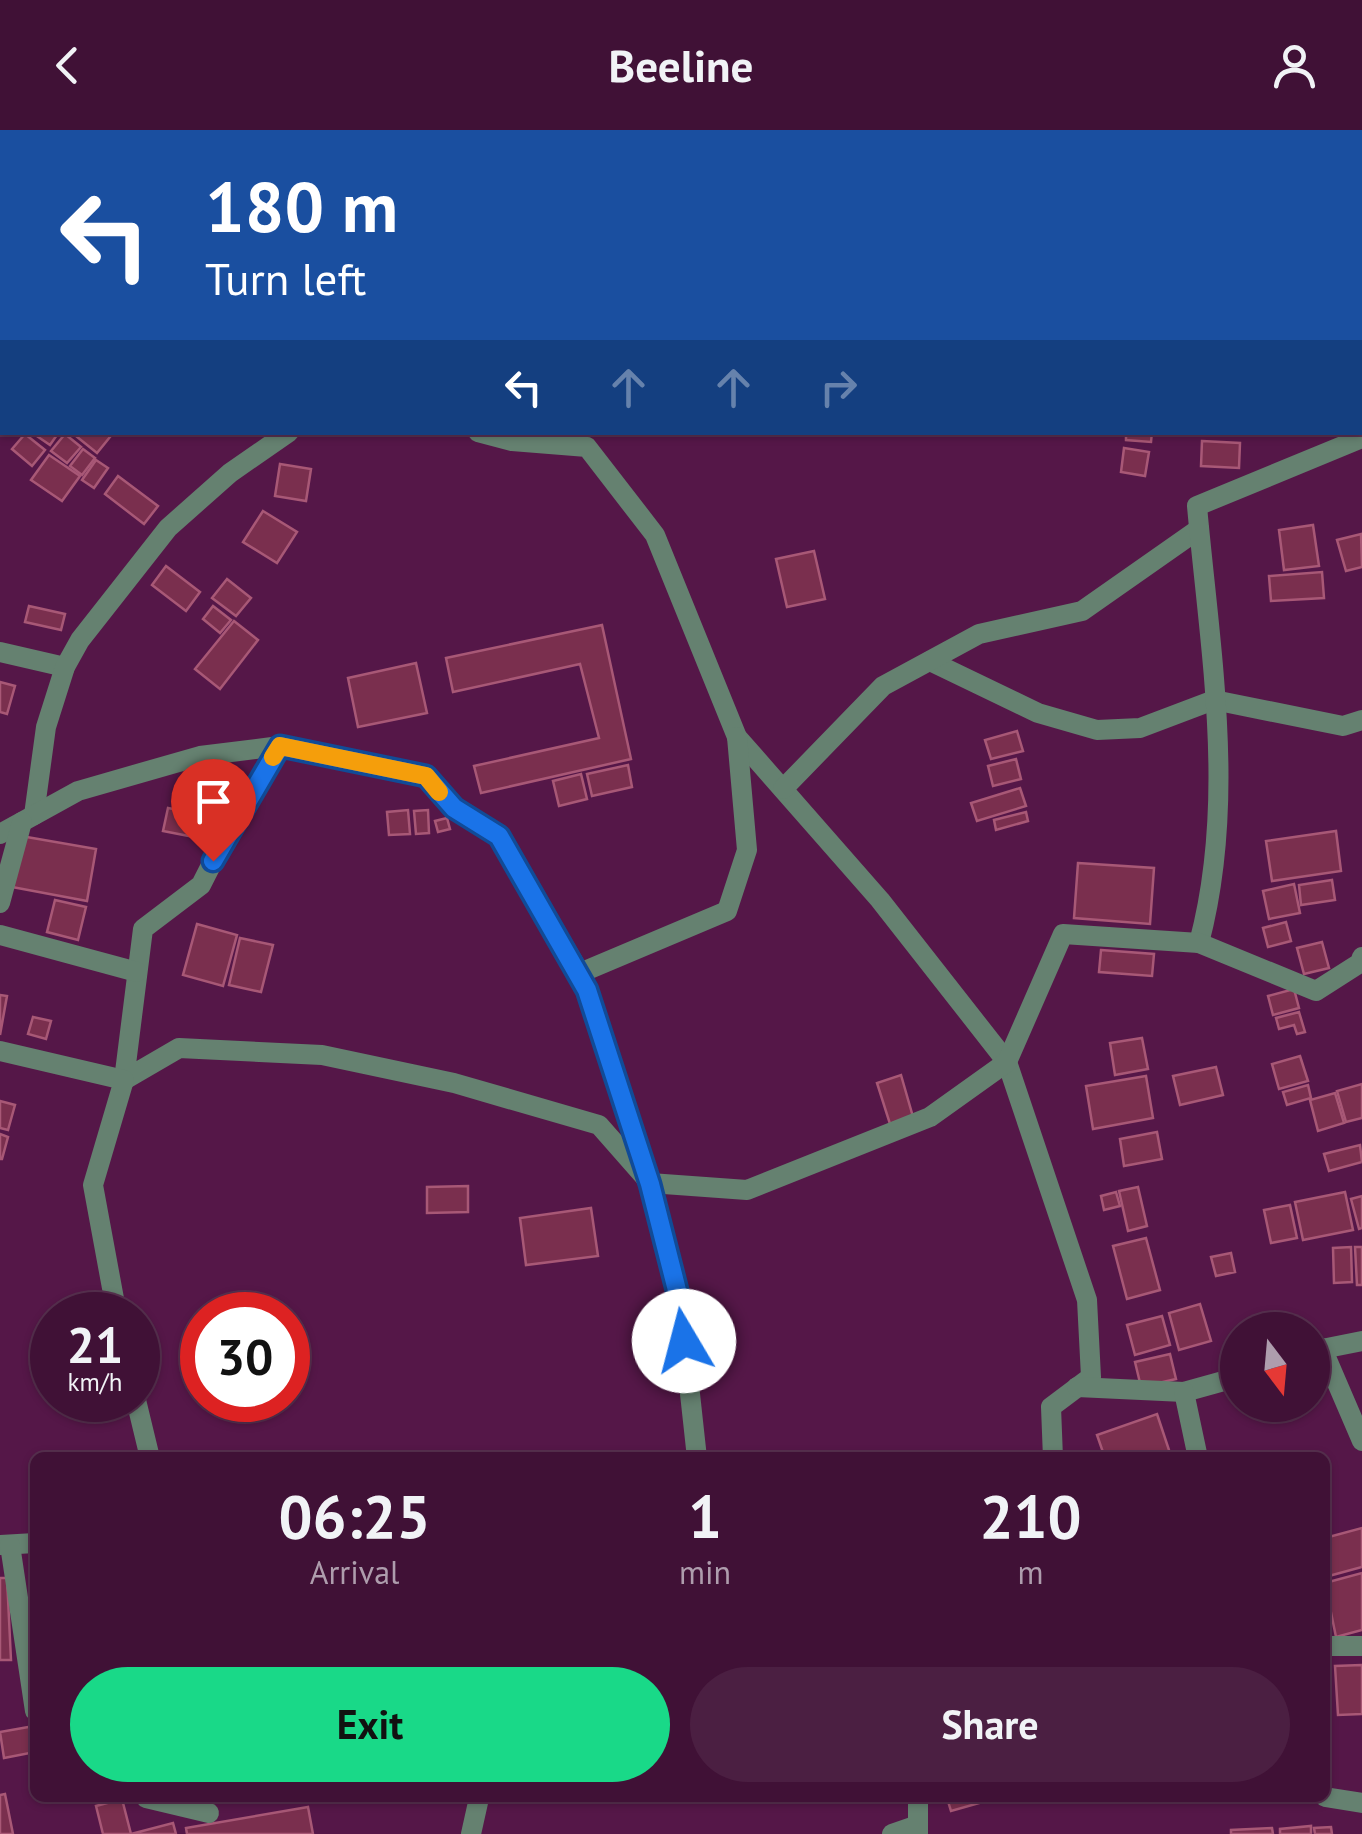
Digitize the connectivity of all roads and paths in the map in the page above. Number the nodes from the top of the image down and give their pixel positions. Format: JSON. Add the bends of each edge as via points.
{"nodes":[{"id":1,"x":285,"y":435,"type":"edge"},
{"id":2,"x":489,"y":435,"type":"edge"},
{"id":3,"x":1362,"y":438,"type":"edge"},
{"id":4,"x":1200,"y":529,"type":"junction"},
{"id":5,"x":0,"y":652,"type":"edge"},
{"id":6,"x":930,"y":660,"type":"junction"},
{"id":7,"x":65,"y":667,"type":"junction"},
{"id":8,"x":1214,"y":700,"type":"junction"},
{"id":9,"x":1362,"y":720,"type":"edge"},
{"id":10,"x":737,"y":737,"type":"junction"},
{"id":11,"x":280,"y":746,"type":"junction"},
{"id":12,"x":783,"y":789,"type":"junction"},
{"id":13,"x":28,"y":818,"type":"junction"},
{"id":14,"x":0,"y":834,"type":"edge"},
{"id":15,"x":0,"y":903,"type":"edge"},
{"id":16,"x":0,"y":935,"type":"edge"},
{"id":17,"x":1199,"y":942,"type":"junction"},
{"id":18,"x":1362,"y":957,"type":"edge"},
{"id":19,"x":137,"y":972,"type":"junction"},
{"id":20,"x":580,"y":973,"type":"junction"},
{"id":21,"x":0,"y":1051,"type":"edge"},
{"id":22,"x":1006,"y":1062,"type":"junction"},
{"id":23,"x":124,"y":1080,"type":"junction"},
{"id":24,"x":650,"y":1184,"type":"junction"},
{"id":25,"x":113,"y":1292,"type":"edge"},
{"id":26,"x":1362,"y":1341,"type":"edge"},
{"id":27,"x":1330,"y":1347,"type":"edge"},
{"id":28,"x":1330,"y":1376,"type":"edge"},
{"id":29,"x":1220,"y":1382,"type":"edge"},
{"id":30,"x":1077,"y":1388,"type":"junction"},
{"id":31,"x":1184,"y":1392,"type":"junction"},
{"id":32,"x":141,"y":1422,"type":"edge"},
{"id":33,"x":1362,"y":1441,"type":"edge"},
{"id":34,"x":149,"y":1452,"type":"edge"},
{"id":35,"x":696,"y":1452,"type":"edge"},
{"id":36,"x":1053,"y":1452,"type":"edge"},
{"id":37,"x":1197,"y":1452,"type":"edge"},
{"id":38,"x":30,"y":1543,"type":"edge"},
{"id":39,"x":5,"y":1545,"type":"edge"},
{"id":40,"x":1330,"y":1646,"type":"edge"},
{"id":41,"x":1362,"y":1646,"type":"edge"},
{"id":42,"x":30,"y":1701,"type":"edge"},
{"id":43,"x":1330,"y":1799,"type":"edge"},
{"id":44,"x":164,"y":1802,"type":"edge"},
{"id":45,"x":478,"y":1802,"type":"edge"},
{"id":46,"x":918,"y":1802,"type":"edge"},
{"id":47,"x":1362,"y":1803,"type":"edge"},
{"id":48,"x":209,"y":1812,"type":"dead end"},
{"id":49,"x":918,"y":1829,"type":"edge"},
{"id":50,"x":471,"y":1834,"type":"edge"},
{"id":51,"x":892,"y":1834,"type":"edge"}],
"edges":[{"from":1,"to":7,"type":"street","via":[[168,528]]},
{"from":2,"to":10,"type":"street","via":[[587,447],[655,535]]},
{"from":3,"to":4,"type":"street","via":[[1198,506]]},
{"from":4,"to":6,"type":"street","via":[[1082,611],[979,634]]},
{"from":4,"to":8,"type":"street"},
{"from":5,"to":7,"type":"street"},
{"from":6,"to":8,"type":"street","via":[[1038,712],[1098,730],[1140,728]]},
{"from":6,"to":12,"type":"street","via":[[883,686]]},
{"from":7,"to":13,"type":"street"},
{"from":8,"to":9,"type":"street","via":[[1343,726]]},
{"from":8,"to":17,"type":"street","via":[[1222,788]]},
{"from":10,"to":12,"type":"street"},
{"from":10,"to":20,"type":"street","via":[[747,850],[727,911]]},
{"from":11,"to":13,"type":"street","via":[[183,761],[78,791]]},
{"from":11,"to":19,"type":"street","via":[[201,885],[142,928]]},
{"from":11,"to":20,"type":"street","via":[[426,776],[454,808],[499,836]]},
{"from":12,"to":22,"type":"street"},
{"from":13,"to":14,"type":"street"},
{"from":13,"to":15,"type":"street"},
{"from":16,"to":19,"type":"street"},
{"from":17,"to":18,"type":"street","via":[[1316,991]]},
{"from":17,"to":22,"type":"street","via":[[1063,934]]},
{"from":19,"to":23,"type":"street"},
{"from":20,"to":24,"type":"street"},
{"from":21,"to":23,"type":"street"},
{"from":22,"to":24,"type":"street","via":[[930,1117],[746,1190]]},
{"from":22,"to":30,"type":"street","via":[[1086,1300],[1091,1377]]},
{"from":23,"to":24,"type":"street","via":[[179,1048],[322,1055],[454,1083],[599,1126]]},
{"from":23,"to":25,"type":"street","via":[[93,1185]]},
{"from":24,"to":35,"type":"street","via":[[680,1302]]},
{"from":26,"to":27,"type":"street"},
{"from":28,"to":33,"type":"street"},
{"from":29,"to":31,"type":"street"},
{"from":30,"to":31,"type":"street"},
{"from":30,"to":36,"type":"street","via":[[1051,1407]]},
{"from":31,"to":37,"type":"street"},
{"from":32,"to":34,"type":"street"},
{"from":38,"to":39,"type":"street"},
{"from":39,"to":42,"type":"street"},
{"from":40,"to":41,"type":"street"},
{"from":43,"to":47,"type":"street"},
{"from":44,"to":48,"type":"street"},
{"from":45,"to":50,"type":"street"},
{"from":46,"to":49,"type":"street"},
{"from":49,"to":51,"type":"street"}]}
